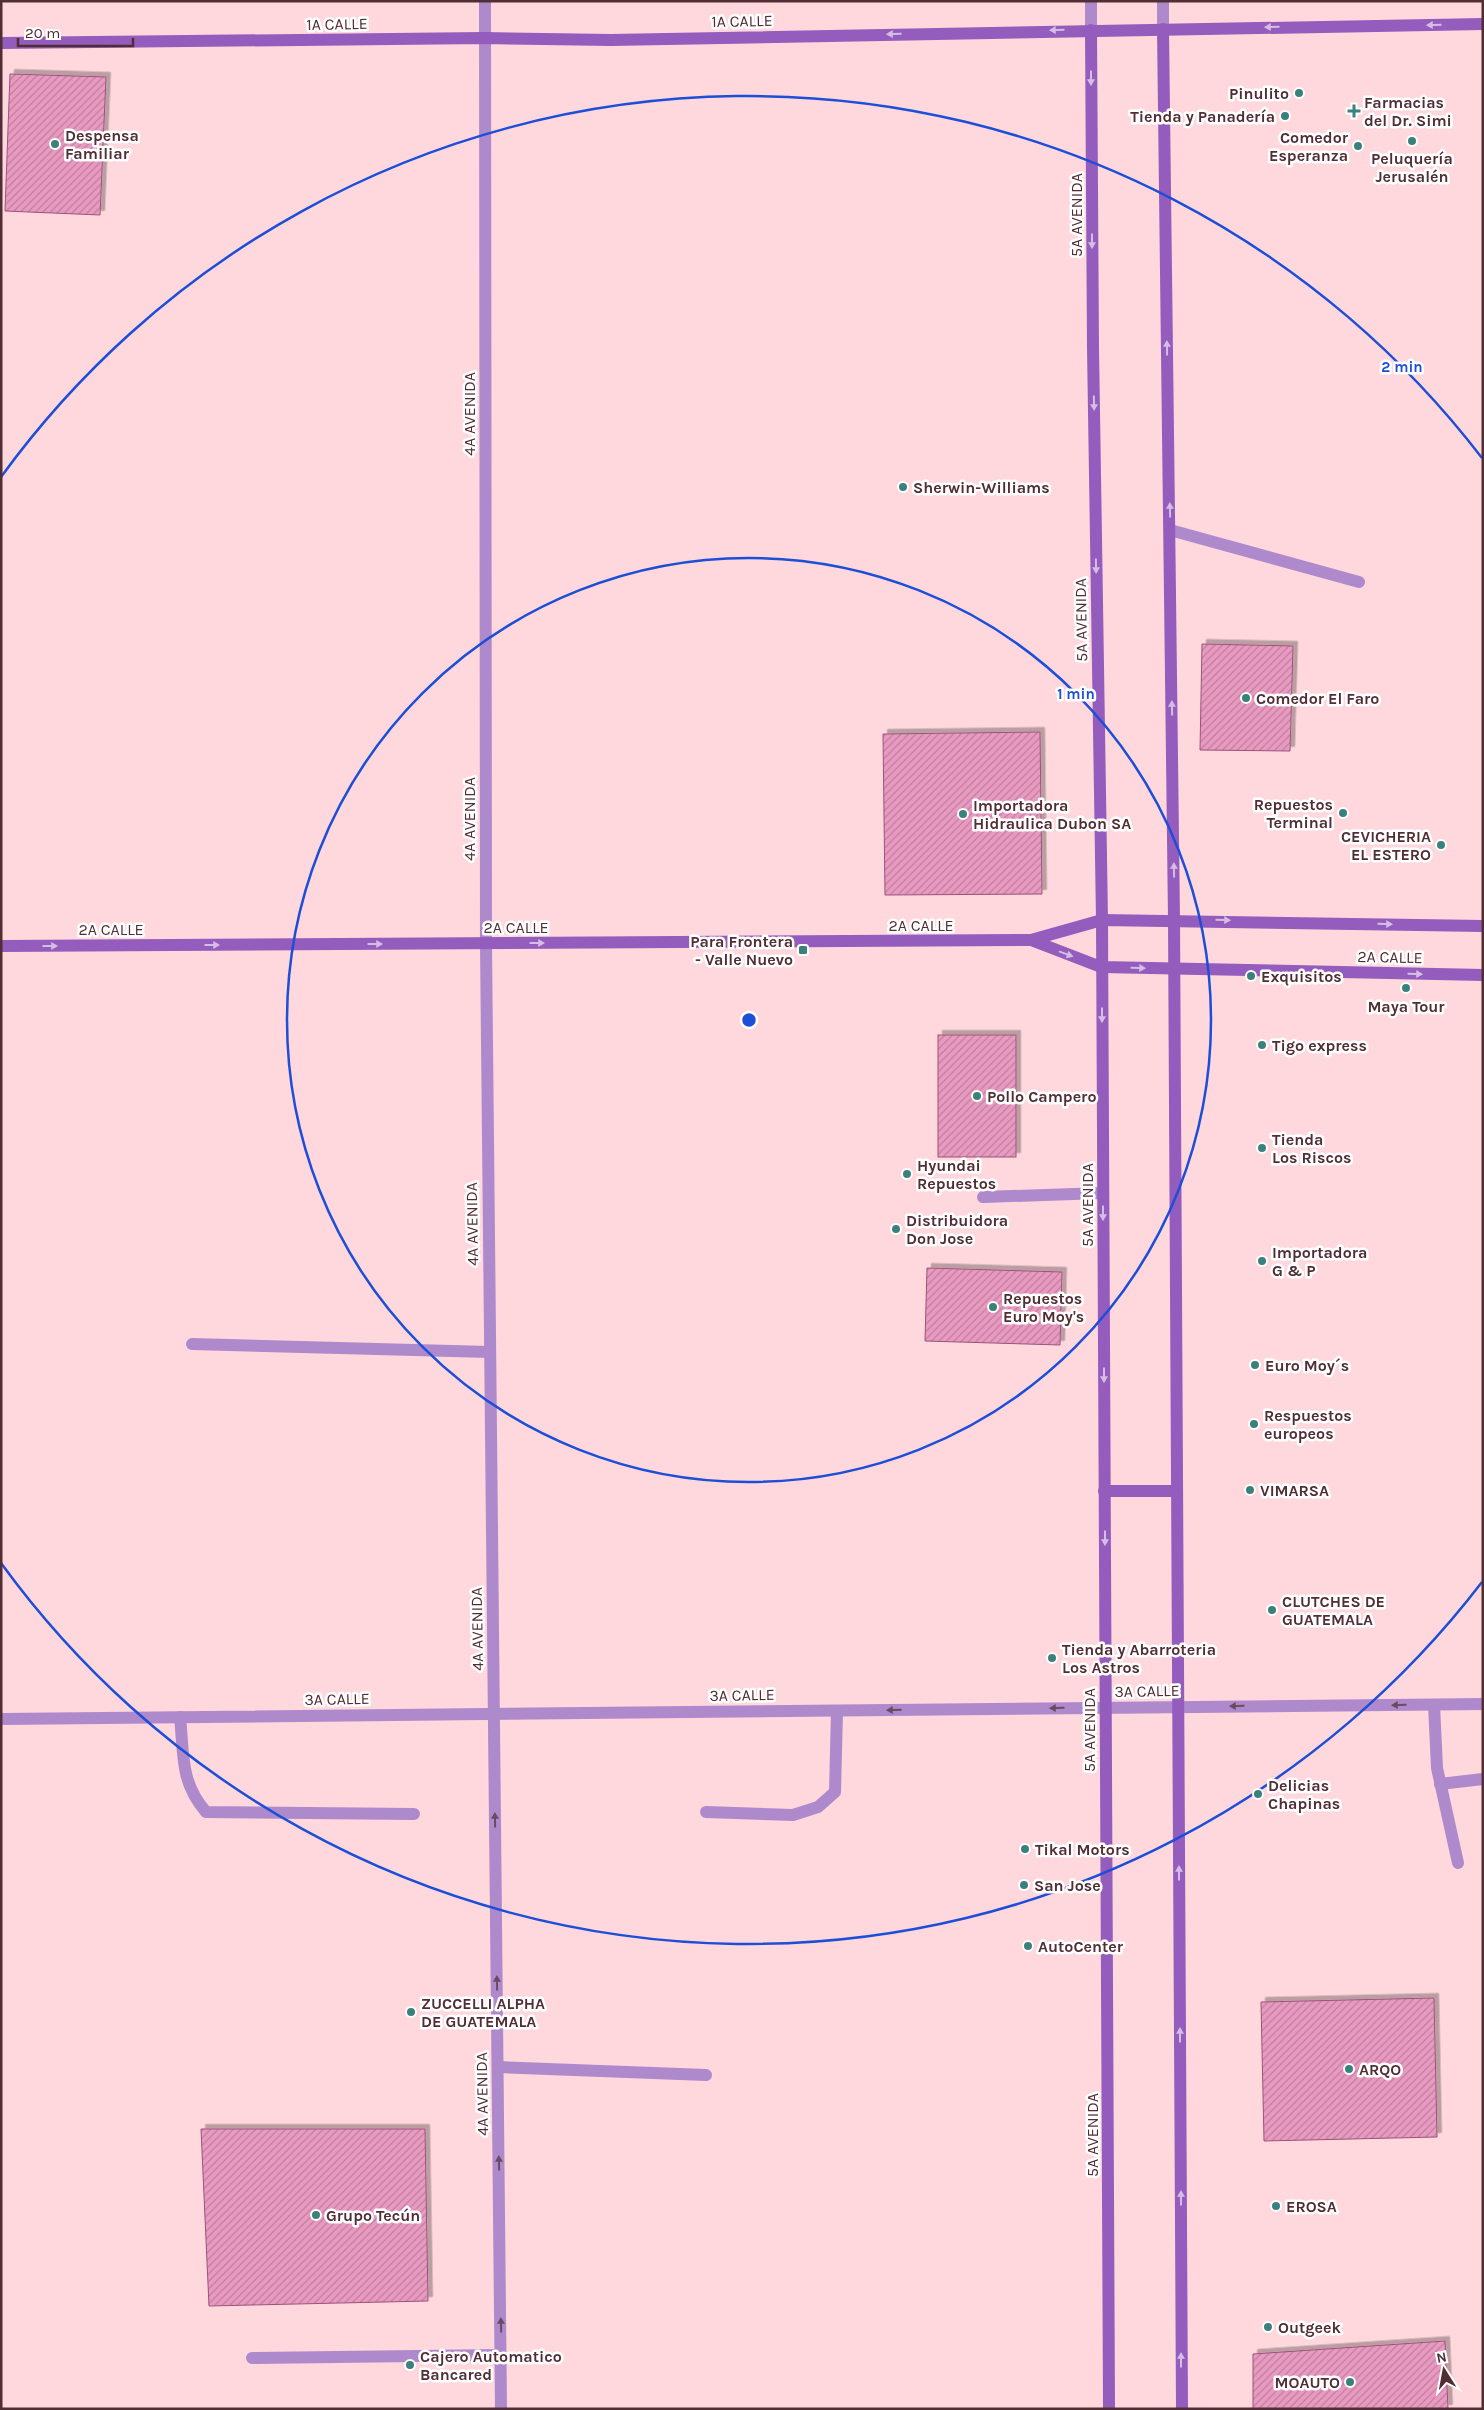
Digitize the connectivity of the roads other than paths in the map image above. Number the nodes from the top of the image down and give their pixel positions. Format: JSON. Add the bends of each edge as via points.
{"nodes":[{"id":1,"x":485,"y":1,"type":"edge"},
{"id":2,"x":1091,"y":1,"type":"edge"},
{"id":3,"x":1163,"y":1,"type":"edge"},
{"id":4,"x":1483,"y":24,"type":"edge"},
{"id":5,"x":1163,"y":29,"type":"junction"},
{"id":6,"x":1091,"y":30,"type":"junction"},
{"id":7,"x":484,"y":38,"type":"junction"},
{"id":8,"x":1,"y":43,"type":"edge"},
{"id":9,"x":1170,"y":530,"type":"junction"},
{"id":10,"x":1360,"y":582,"type":"dead end"},
{"id":11,"x":1174,"y":919,"type":"junction"},
{"id":12,"x":1102,"y":920,"type":"junction"},
{"id":13,"x":1483,"y":926,"type":"edge"},
{"id":14,"x":1031,"y":940,"type":"junction"},
{"id":15,"x":486,"y":944,"type":"junction"},
{"id":16,"x":1,"y":946,"type":"edge"},
{"id":17,"x":1101,"y":966,"type":"junction"},
{"id":18,"x":1174,"y":969,"type":"junction"},
{"id":19,"x":1483,"y":975,"type":"edge"},
{"id":20,"x":1103,"y":1193,"type":"junction"},
{"id":21,"x":983,"y":1196,"type":"dead end"},
{"id":22,"x":192,"y":1344,"type":"dead end"},
{"id":23,"x":490,"y":1352,"type":"junction"},
{"id":24,"x":1104,"y":1491,"type":"junction"},
{"id":25,"x":1177,"y":1491,"type":"junction"},
{"id":26,"x":1434,"y":1704,"type":"junction"},
{"id":27,"x":1483,"y":1704,"type":"edge"},
{"id":28,"x":1178,"y":1707,"type":"junction"},
{"id":29,"x":1106,"y":1708,"type":"junction"},
{"id":30,"x":837,"y":1711,"type":"junction"},
{"id":31,"x":494,"y":1714,"type":"junction"},
{"id":32,"x":180,"y":1717,"type":"junction"},
{"id":33,"x":1,"y":1719,"type":"edge"},
{"id":34,"x":1483,"y":1779,"type":"edge"},
{"id":35,"x":1440,"y":1784,"type":"junction"},
{"id":36,"x":706,"y":1812,"type":"dead end"},
{"id":37,"x":414,"y":1814,"type":"dead end"},
{"id":38,"x":1458,"y":1864,"type":"dead end"},
{"id":39,"x":498,"y":2067,"type":"junction"},
{"id":40,"x":706,"y":2075,"type":"dead end"},
{"id":41,"x":501,"y":2355,"type":"junction"},
{"id":42,"x":252,"y":2358,"type":"dead end"},
{"id":43,"x":502,"y":2409,"type":"edge"},
{"id":44,"x":1110,"y":2409,"type":"edge"},
{"id":45,"x":1182,"y":2409,"type":"edge"}],
"edges":[{"from":1,"to":7,"type":"street","name":"4A AVENIDA"},
{"from":2,"to":6,"type":"street","name":"5A AVENIDA"},
{"from":3,"to":5,"type":"street"},
{"from":4,"to":5,"type":"street","name":"1A CALLE","one_way":true},
{"from":5,"to":6,"type":"street","name":"1A CALLE"},
{"from":9,"to":5,"type":"street","one_way":true},
{"from":6,"to":7,"type":"street","name":"1A CALLE","one_way":true,"via":[[621,40]]},
{"from":6,"to":12,"type":"street","name":"5A AVENIDA","one_way":true},
{"from":7,"to":8,"type":"street","name":"1A CALLE"},
{"from":7,"to":15,"type":"street","name":"4A AVENIDA"},
{"from":9,"to":10,"type":"street"},
{"from":11,"to":9,"type":"street","one_way":true},
{"from":11,"to":12,"type":"street","name":"2A CALLE"},
{"from":11,"to":13,"type":"street","name":"2A CALLE","one_way":true},
{"from":11,"to":18,"type":"street"},
{"from":12,"to":14,"type":"street","name":"2A CALLE"},
{"from":12,"to":17,"type":"street","name":"5A AVENIDA"},
{"from":15,"to":14,"type":"street","name":"2A CALLE","one_way":true},
{"from":14,"to":17,"type":"street","name":"2A CALLE","one_way":true},
{"from":16,"to":15,"type":"street","name":"2A CALLE","one_way":true},
{"from":15,"to":23,"type":"street","name":"4A AVENIDA"},
{"from":17,"to":18,"type":"street","name":"2A CALLE","one_way":true},
{"from":17,"to":20,"type":"street","name":"5A AVENIDA","one_way":true},
{"from":18,"to":19,"type":"street","name":"2A CALLE","one_way":true},
{"from":18,"to":25,"type":"street"},
{"from":20,"to":21,"type":"street"},
{"from":20,"to":24,"type":"street","name":"5A AVENIDA","one_way":true},
{"from":22,"to":23,"type":"street"},
{"from":23,"to":31,"type":"street","name":"4A AVENIDA"},
{"from":24,"to":25,"type":"street"},
{"from":24,"to":29,"type":"street","name":"5A AVENIDA","one_way":true},
{"from":25,"to":28,"type":"street"},
{"from":26,"to":27,"type":"street","name":"3A CALLE"},
{"from":26,"to":28,"type":"street","name":"3A CALLE","one_way":true},
{"from":26,"to":35,"type":"street"},
{"from":28,"to":29,"type":"street","name":"3A CALLE"},
{"from":45,"to":28,"type":"street","one_way":true},
{"from":29,"to":30,"type":"street","name":"3A CALLE","one_way":true},
{"from":29,"to":44,"type":"street","name":"5A AVENIDA"},
{"from":30,"to":31,"type":"street","name":"3A CALLE"},
{"from":30,"to":36,"type":"street","via":[[835,1792],[818,1808],[793,1815]]},
{"from":31,"to":32,"type":"street","name":"3A CALLE"},
{"from":39,"to":31,"type":"street","name":"4A AVENIDA","one_way":true},
{"from":32,"to":33,"type":"street","name":"3A CALLE"},
{"from":32,"to":37,"type":"street","via":[[187,1782],[194,1798],[206,1812]]},
{"from":34,"to":35,"type":"street"},
{"from":35,"to":38,"type":"street"},
{"from":39,"to":40,"type":"street"},
{"from":41,"to":39,"type":"street","name":"4A AVENIDA","one_way":true},
{"from":41,"to":42,"type":"street"},
{"from":41,"to":43,"type":"street","name":"4A AVENIDA"}]}
